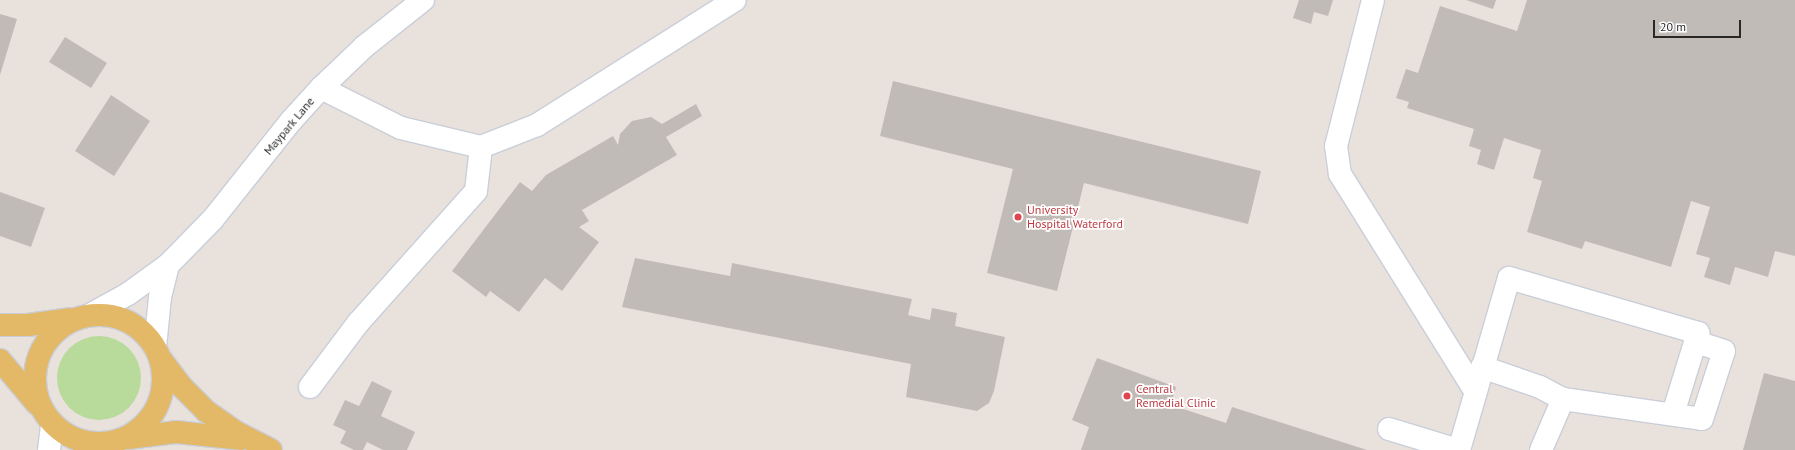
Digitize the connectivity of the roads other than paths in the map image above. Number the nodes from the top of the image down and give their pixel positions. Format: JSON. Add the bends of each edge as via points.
{"nodes":[{"id":1,"x":423,"y":0,"type":"edge"},
{"id":2,"x":735,"y":0,"type":"edge"},
{"id":3,"x":1373,"y":0,"type":"edge"},
{"id":4,"x":321,"y":88,"type":"junction"},
{"id":5,"x":481,"y":147,"type":"junction"},
{"id":6,"x":168,"y":265,"type":"junction"},
{"id":7,"x":84,"y":317,"type":"junction"},
{"id":8,"x":0,"y":325,"type":"edge"},
{"id":9,"x":1696,"y":342,"type":"junction"},
{"id":10,"x":157,"y":352,"type":"junction"},
{"id":11,"x":0,"y":360,"type":"edge"},
{"id":12,"x":1482,"y":367,"type":"junction"},
{"id":13,"x":310,"y":387,"type":"dead end"},
{"id":14,"x":1475,"y":391,"type":"junction"},
{"id":15,"x":1563,"y":399,"type":"junction"},
{"id":16,"x":1673,"y":414,"type":"junction"},
{"id":17,"x":48,"y":418,"type":"junction"},
{"id":18,"x":1388,"y":429,"type":"dead end"},
{"id":19,"x":109,"y":444,"type":"edge"},
{"id":20,"x":262,"y":446,"type":"edge"},
{"id":21,"x":49,"y":450,"type":"edge"},
{"id":22,"x":1458,"y":450,"type":"edge"},
{"id":23,"x":1541,"y":450,"type":"edge"}],
"edges":[{"from":1,"to":4,"type":"street","name":"Maypark Lane","via":[[365,46]]},
{"from":2,"to":5,"type":"street","via":[[537,125]]},
{"from":3,"to":14,"type":"street","via":[[1336,146],[1340,174]]},
{"from":4,"to":5,"type":"street","via":[[401,128]]},
{"from":4,"to":6,"type":"street","name":"Maypark Lane","via":[[291,121],[213,219]]},
{"from":5,"to":13,"type":"street","via":[[476,191],[358,323]]},
{"from":6,"to":7,"type":"street","name":"Maypark Lane","via":[[128,294]]},
{"from":6,"to":10,"type":"street","via":[[160,298]]},
{"from":7,"to":8,"type":"main road","via":[[28,325]]},
{"from":7,"to":10,"type":"main road","via":[[106,315],[134,325]]},
{"from":7,"to":17,"type":"main road","via":[[55,332],[42,347],[35,365],[34,385]]},
{"from":9,"to":12,"type":"street","via":[[1698,333],[1509,278]]},
{"from":9,"to":16,"type":"street"},
{"from":9,"to":16,"type":"street","via":[[1724,350],[1702,419]]},
{"from":10,"to":19,"type":"main road","via":[[163,379],[156,408],[148,421]]},
{"from":10,"to":20,"type":"main road","via":[[181,386],[206,411]]},
{"from":11,"to":17,"type":"main road","via":[[30,392]]},
{"from":12,"to":14,"type":"street"},
{"from":12,"to":15,"type":"street","via":[[1540,387]]},
{"from":14,"to":22,"type":"street"},
{"from":15,"to":16,"type":"street"},
{"from":15,"to":23,"type":"street"},
{"from":17,"to":19,"type":"main road","via":[[68,436],[87,442]]},
{"from":17,"to":21,"type":"street"},
{"from":18,"to":22,"type":"street"},
{"from":19,"to":20,"type":"main road","via":[[159,432],[186,432]]}]}
